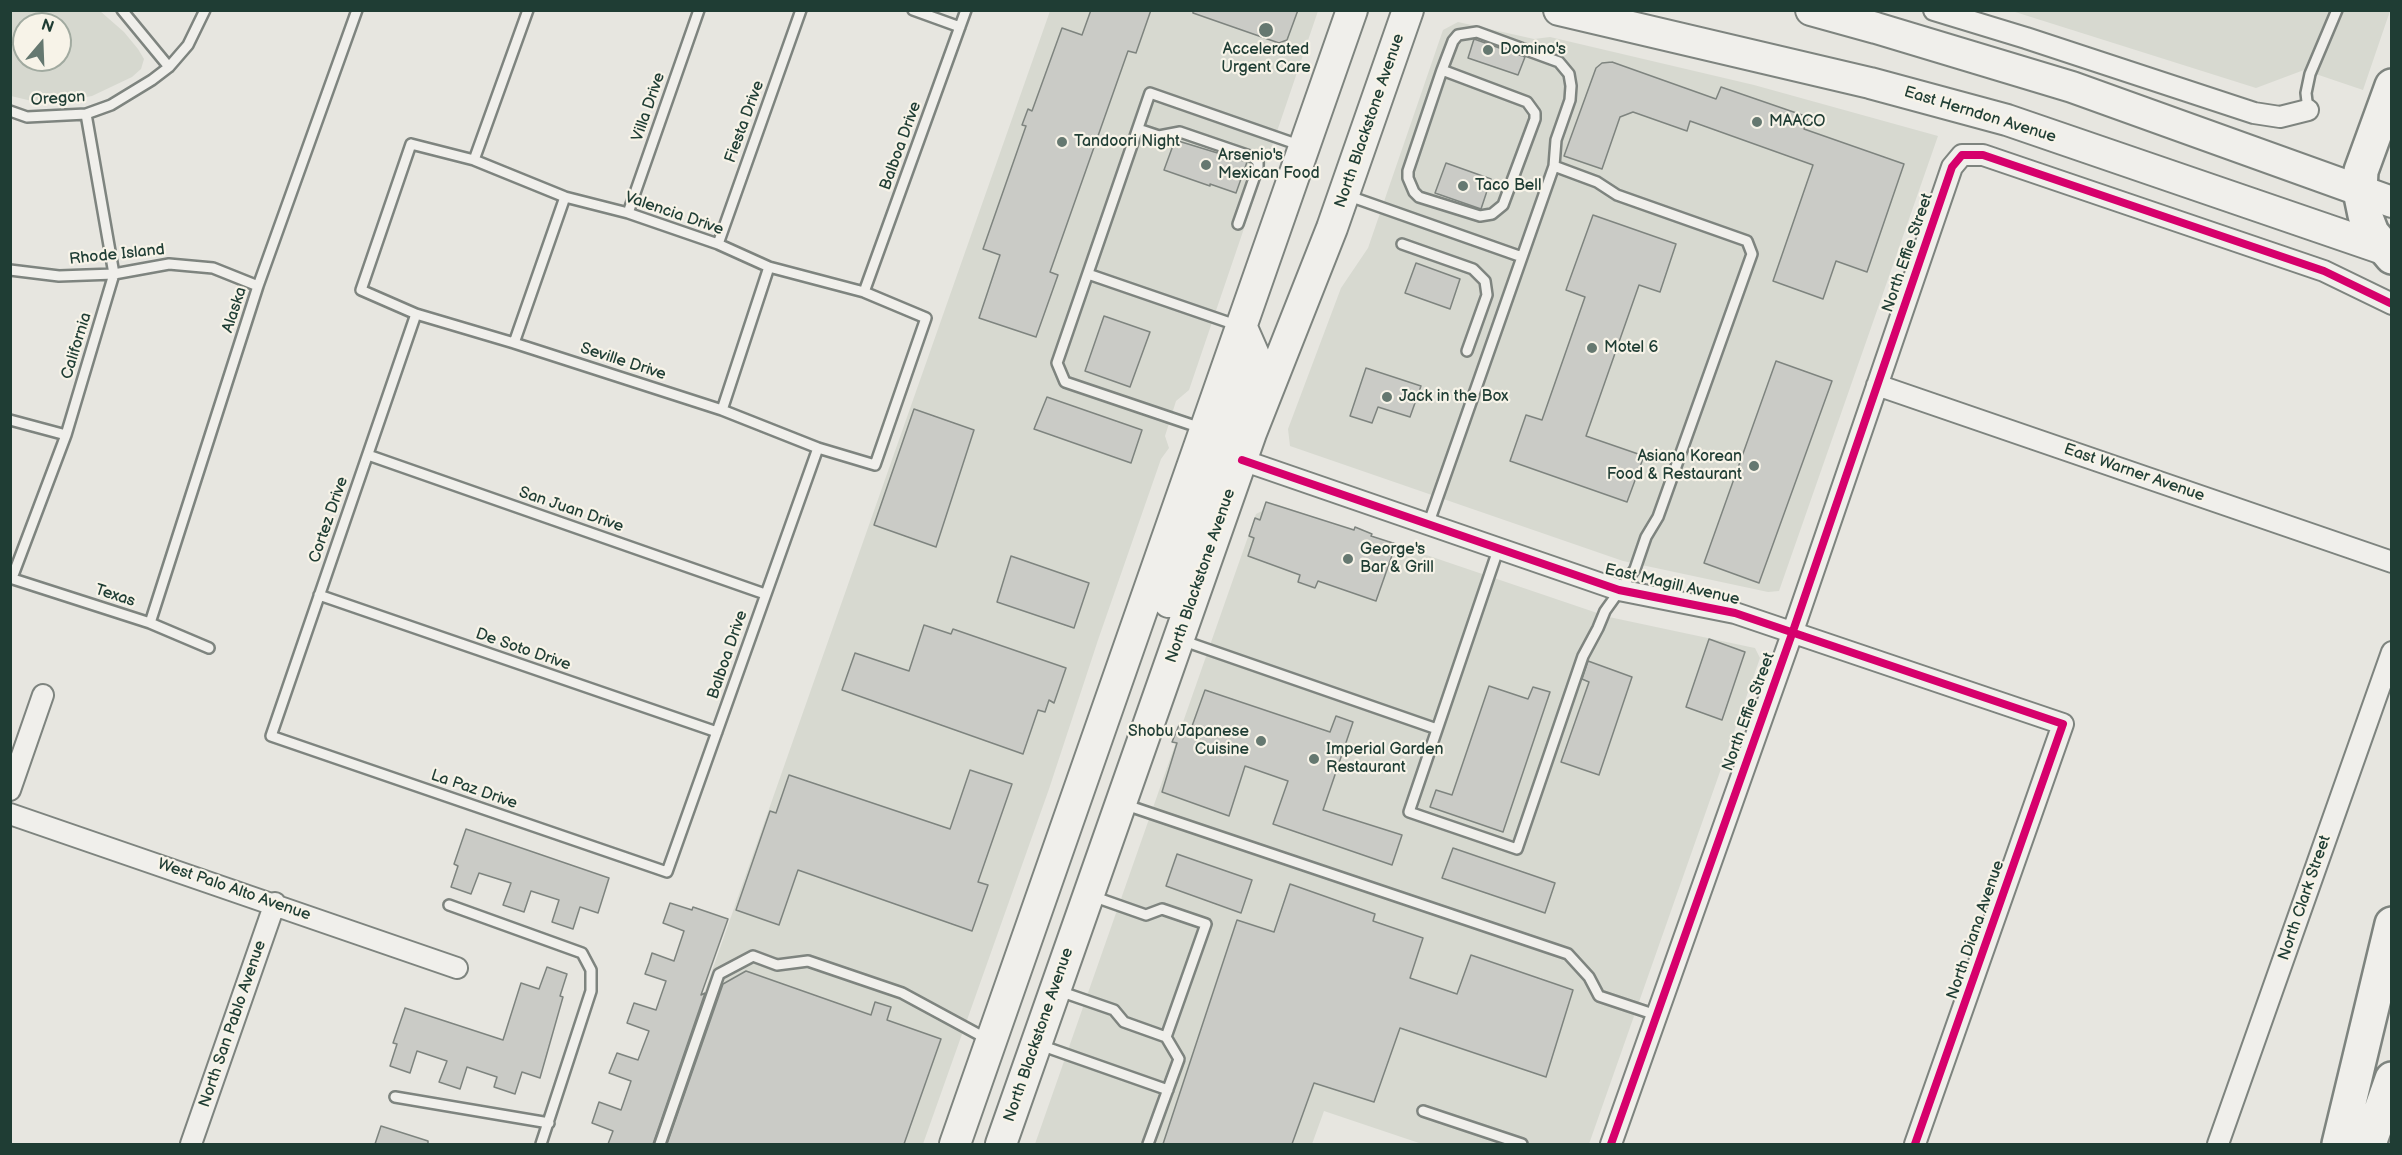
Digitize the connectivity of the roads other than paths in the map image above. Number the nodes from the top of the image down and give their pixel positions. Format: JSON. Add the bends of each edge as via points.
{"nodes":[{"id":1,"x":122,"y":10,"type":"edge"},
{"id":2,"x":205,"y":10,"type":"edge"},
{"id":3,"x":357,"y":10,"type":"edge"},
{"id":4,"x":528,"y":10,"type":"edge"},
{"id":5,"x":699,"y":10,"type":"edge"},
{"id":6,"x":801,"y":10,"type":"edge"},
{"id":7,"x":913,"y":10,"type":"edge"},
{"id":8,"x":966,"y":10,"type":"edge"},
{"id":9,"x":1352,"y":10,"type":"edge"},
{"id":10,"x":1408,"y":10,"type":"edge"},
{"id":11,"x":1560,"y":10,"type":"edge"},
{"id":12,"x":1811,"y":10,"type":"edge"},
{"id":13,"x":1934,"y":10,"type":"edge"},
{"id":14,"x":2337,"y":10,"type":"edge"},
{"id":15,"x":960,"y":27,"type":"junction"},
{"id":16,"x":169,"y":67,"type":"junction"},
{"id":17,"x":1442,"y":70,"type":"junction"},
{"id":18,"x":2391,"y":86,"type":"edge"},
{"id":19,"x":2308,"y":110,"type":"joint"},
{"id":20,"x":10,"y":111,"type":"edge"},
{"id":21,"x":86,"y":114,"type":"junction"},
{"id":22,"x":1138,"y":129,"type":"junction"},
{"id":23,"x":1304,"y":147,"type":"junction"},
{"id":24,"x":474,"y":160,"type":"junction"},
{"id":25,"x":1554,"y":166,"type":"junction"},
{"id":26,"x":2360,"y":191,"type":"junction"},
{"id":27,"x":1344,"y":195,"type":"junction"},
{"id":28,"x":565,"y":196,"type":"junction"},
{"id":29,"x":2391,"y":202,"type":"edge"},
{"id":30,"x":628,"y":213,"type":"junction"},
{"id":31,"x":1238,"y":224,"type":"dead end"},
{"id":32,"x":718,"y":244,"type":"junction"},
{"id":33,"x":1402,"y":244,"type":"dead end"},
{"id":34,"x":2389,"y":253,"type":"edge"},
{"id":35,"x":1522,"y":257,"type":"junction"},
{"id":36,"x":769,"y":267,"type":"junction"},
{"id":37,"x":10,"y":270,"type":"edge"},
{"id":38,"x":114,"y":274,"type":"junction"},
{"id":39,"x":1088,"y":274,"type":"junction"},
{"id":40,"x":258,"y":286,"type":"junction"},
{"id":41,"x":361,"y":290,"type":"joint"},
{"id":42,"x":864,"y":292,"type":"junction"},
{"id":43,"x":2391,"y":304,"type":"edge"},
{"id":44,"x":416,"y":314,"type":"junction"},
{"id":45,"x":1242,"y":327,"type":"junction"},
{"id":46,"x":514,"y":343,"type":"junction"},
{"id":47,"x":1467,"y":351,"type":"dead end"},
{"id":48,"x":1877,"y":385,"type":"junction"},
{"id":49,"x":722,"y":410,"type":"junction"},
{"id":50,"x":10,"y":420,"type":"edge"},
{"id":51,"x":1206,"y":429,"type":"junction"},
{"id":52,"x":66,"y":435,"type":"junction"},
{"id":53,"x":818,"y":448,"type":"junction"},
{"id":54,"x":368,"y":454,"type":"junction"},
{"id":55,"x":1242,"y":460,"type":"junction"},
{"id":56,"x":875,"y":465,"type":"joint"},
{"id":57,"x":1428,"y":525,"type":"junction"},
{"id":58,"x":1498,"y":550,"type":"junction"},
{"id":59,"x":2391,"y":562,"type":"edge"},
{"id":60,"x":11,"y":578,"type":"edge"},
{"id":61,"x":1619,"y":590,"type":"junction"},
{"id":62,"x":765,"y":594,"type":"junction"},
{"id":63,"x":319,"y":595,"type":"junction"},
{"id":64,"x":150,"y":623,"type":"junction"},
{"id":65,"x":1792,"y":631,"type":"junction"},
{"id":66,"x":1179,"y":639,"type":"junction"},
{"id":67,"x":209,"y":648,"type":"dead end"},
{"id":68,"x":2391,"y":652,"type":"edge"},
{"id":69,"x":43,"y":695,"type":"dead end"},
{"id":70,"x":2063,"y":724,"type":"joint"},
{"id":71,"x":1437,"y":729,"type":"junction"},
{"id":72,"x":717,"y":732,"type":"junction"},
{"id":73,"x":271,"y":736,"type":"joint"},
{"id":74,"x":10,"y":790,"type":"edge"},
{"id":75,"x":1121,"y":803,"type":"junction"},
{"id":76,"x":10,"y":814,"type":"edge"},
{"id":77,"x":667,"y":872,"type":"joint"},
{"id":78,"x":1089,"y":895,"type":"junction"},
{"id":79,"x":275,"y":903,"type":"junction"},
{"id":80,"x":449,"y":905,"type":"dead end"},
{"id":81,"x":2391,"y":924,"type":"edge"},
{"id":82,"x":457,"y":968,"type":"dead end"},
{"id":83,"x":1056,"y":990,"type":"junction"},
{"id":84,"x":1656,"y":1014,"type":"junction"},
{"id":85,"x":1166,"y":1037,"type":"junction"},
{"id":86,"x":991,"y":1042,"type":"junction"},
{"id":87,"x":1036,"y":1044,"type":"junction"},
{"id":88,"x":2391,"y":1078,"type":"edge"},
{"id":89,"x":1168,"y":1090,"type":"junction"},
{"id":90,"x":395,"y":1097,"type":"dead end"},
{"id":91,"x":1423,"y":1111,"type":"dead end"},
{"id":92,"x":549,"y":1123,"type":"junction"},
{"id":93,"x":191,"y":1144,"type":"edge"},
{"id":94,"x":541,"y":1144,"type":"edge"},
{"id":95,"x":660,"y":1144,"type":"edge"},
{"id":96,"x":956,"y":1144,"type":"edge"},
{"id":97,"x":1000,"y":1144,"type":"edge"},
{"id":98,"x":1148,"y":1144,"type":"edge"},
{"id":99,"x":1522,"y":1144,"type":"edge"},
{"id":100,"x":1611,"y":1144,"type":"edge"},
{"id":101,"x":1915,"y":1144,"type":"edge"},
{"id":102,"x":2218,"y":1144,"type":"edge"},
{"id":103,"x":2339,"y":1144,"type":"edge"},
{"id":104,"x":2369,"y":1144,"type":"edge"}],
"edges":[{"from":1,"to":16,"type":"lane"},
{"from":2,"to":16,"type":"lane","name":"Oregon","via":[[188,45]]},
{"from":3,"to":40,"type":"lane","name":"Alaska"},
{"from":4,"to":24,"type":"lane"},
{"from":5,"to":30,"type":"lane","name":"Villa Drive"},
{"from":6,"to":32,"type":"lane","name":"Fiesta Drive"},
{"from":7,"to":15,"type":"lane"},
{"from":8,"to":15,"type":"lane","name":"Balboa Drive"},
{"from":9,"to":23,"type":"main road"},
{"from":10,"to":27,"type":"main road","name":"North Blackstone Avenue"},
{"from":11,"to":34,"type":"main road","name":"East Herndon Avenue","via":[[1995,117]]},
{"from":12,"to":26,"type":"main road","via":[[2072,87]]},
{"from":13,"to":19,"type":"street","via":[[2253,113],[2280,117]]},
{"from":14,"to":19,"type":"lane","via":[[2310,74]]},
{"from":15,"to":42,"type":"lane","name":"Balboa Drive"},
{"from":16,"to":21,"type":"lane","name":"Oregon","via":[[111,105]]},
{"from":17,"to":17,"type":"lane","via":[[1531,104],[1535,119],[1503,205],[1492,214],[1480,216],[1414,192],[1408,171]]},
{"from":17,"to":25,"type":"lane","via":[[1453,40],[1472,32],[1559,62],[1569,74],[1571,86],[1556,140]]},
{"from":18,"to":26,"type":"highway","via":[[2361,171]]},
{"from":20,"to":21,"type":"lane","name":"Oregon","via":[[27,117]]},
{"from":21,"to":38,"type":"lane","name":"California"},
{"from":22,"to":23,"type":"lane","via":[[1150,93]]},
{"from":22,"to":31,"type":"lane","via":[[1159,136],[1180,132],[1253,157],[1258,167]]},
{"from":22,"to":39,"type":"lane"},
{"from":23,"to":45,"type":"main road"},
{"from":24,"to":28,"type":"lane","name":"Valencia Drive"},
{"from":24,"to":41,"type":"lane","name":"Valencia Drive","via":[[411,144]]},
{"from":25,"to":35,"type":"lane"},
{"from":25,"to":61,"type":"lane","via":[[1597,182],[1617,195],[1747,241],[1752,254],[1658,517],[1635,569]]},
{"from":26,"to":29,"type":"main road"},
{"from":26,"to":34,"type":"highway","via":[[2372,233]]},
{"from":27,"to":35,"type":"lane"},
{"from":27,"to":55,"type":"main road","name":"North Blackstone Avenue"},
{"from":28,"to":30,"type":"lane","name":"Valencia Drive"},
{"from":28,"to":46,"type":"lane"},
{"from":30,"to":32,"type":"lane","name":"Valencia Drive"},
{"from":32,"to":36,"type":"lane","name":"Valencia Drive"},
{"from":33,"to":47,"type":"lane","via":[[1473,269],[1485,280],[1487,295]]},
{"from":35,"to":57,"type":"lane"},
{"from":36,"to":42,"type":"lane","name":"Valencia Drive"},
{"from":36,"to":49,"type":"lane"},
{"from":37,"to":38,"type":"lane","name":"Rhode Island","via":[[59,276]]},
{"from":38,"to":40,"type":"lane","name":"Rhode Island","via":[[169,264],[213,268]]},
{"from":38,"to":52,"type":"lane","name":"California"},
{"from":39,"to":45,"type":"lane"},
{"from":39,"to":51,"type":"lane","via":[[1056,363],[1065,382]]},
{"from":40,"to":64,"type":"lane","name":"Alaska"},
{"from":41,"to":44,"type":"lane","name":"Seville Drive"},
{"from":42,"to":56,"type":"lane","name":"Valencia Drive","via":[[926,318]]},
{"from":43,"to":48,"type":"street","name":"North Effie Street","via":[[2324,271],[1983,155],[1962,154],[1952,166]]},
{"from":44,"to":46,"type":"lane","name":"Seville Drive"},
{"from":44,"to":54,"type":"lane","name":"Cortez Drive"},
{"from":45,"to":51,"type":"main road"},
{"from":45,"to":55,"type":"main road","via":[[1254,355],[1229,438],[1233,454]]},
{"from":46,"to":49,"type":"lane","name":"Seville Drive"},
{"from":48,"to":59,"type":"street","name":"East Warner Avenue"},
{"from":48,"to":65,"type":"street","name":"North Effie Street"},
{"from":49,"to":53,"type":"lane","name":"Seville Drive"},
{"from":50,"to":52,"type":"lane"},
{"from":51,"to":66,"type":"main road","via":[[1214,447],[1213,477],[1167,608]]},
{"from":51,"to":86,"type":"main road"},
{"from":52,"to":60,"type":"lane","name":"California"},
{"from":53,"to":56,"type":"lane","name":"Seville Drive"},
{"from":53,"to":62,"type":"lane","name":"Balboa Drive"},
{"from":54,"to":62,"type":"lane","name":"San Juan Drive"},
{"from":54,"to":63,"type":"lane","name":"Cortez Drive"},
{"from":55,"to":57,"type":"street","name":"East Magill Avenue"},
{"from":55,"to":66,"type":"main road","name":"North Blackstone Avenue"},
{"from":57,"to":58,"type":"street","name":"East Magill Avenue"},
{"from":58,"to":61,"type":"street","name":"East Magill Avenue"},
{"from":58,"to":71,"type":"lane"},
{"from":60,"to":64,"type":"lane","name":"Texas"},
{"from":61,"to":65,"type":"street","name":"East Magill Avenue","via":[[1736,613]]},
{"from":61,"to":71,"type":"lane","via":[[1583,656],[1517,849],[1409,812]]},
{"from":62,"to":72,"type":"lane","name":"Balboa Drive"},
{"from":63,"to":72,"type":"lane","name":"De Soto Drive"},
{"from":63,"to":73,"type":"lane","name":"Cortez Drive"},
{"from":64,"to":67,"type":"lane","name":"Texas"},
{"from":65,"to":70,"type":"street","name":"East Magill Avenue"},
{"from":65,"to":84,"type":"street","name":"North Effie Street"},
{"from":66,"to":71,"type":"lane"},
{"from":66,"to":75,"type":"main road","name":"North Blackstone Avenue"},
{"from":68,"to":102,"type":"street","name":"North Clark Street"},
{"from":69,"to":74,"type":"street"},
{"from":70,"to":101,"type":"street","name":"North Diana Avenue"},
{"from":72,"to":77,"type":"lane","name":"Balboa Drive"},
{"from":73,"to":77,"type":"lane","name":"La Paz Drive"},
{"from":75,"to":78,"type":"main road","name":"North Blackstone Avenue"},
{"from":75,"to":84,"type":"lane","via":[[1568,954],[1589,976],[1599,996]]},
{"from":76,"to":79,"type":"street","name":"West Palo Alto Avenue"},
{"from":78,"to":83,"type":"main road","name":"North Blackstone Avenue"},
{"from":78,"to":85,"type":"lane","via":[[1146,915],[1162,909],[1206,924]]},
{"from":79,"to":82,"type":"street","name":"West Palo Alto Avenue"},
{"from":79,"to":93,"type":"street","name":"North San Pablo Avenue"},
{"from":80,"to":92,"type":"lane","via":[[582,953],[591,970],[591,991]]},
{"from":81,"to":103,"type":"highway"},
{"from":83,"to":85,"type":"lane","via":[[1114,1010],[1124,1022]]},
{"from":83,"to":87,"type":"main road","name":"North Blackstone Avenue"},
{"from":84,"to":100,"type":"street","name":"North Effie Street"},
{"from":85,"to":89,"type":"lane","via":[[1179,1059]]},
{"from":86,"to":95,"type":"lane","via":[[902,993],[808,961],[777,965],[753,956],[719,974]]},
{"from":86,"to":96,"type":"main road"},
{"from":87,"to":89,"type":"lane"},
{"from":87,"to":97,"type":"main road","name":"North Blackstone Avenue"},
{"from":88,"to":104,"type":"highway"},
{"from":89,"to":98,"type":"lane"},
{"from":90,"to":92,"type":"lane"},
{"from":91,"to":99,"type":"lane"},
{"from":92,"to":94,"type":"lane"}]}
